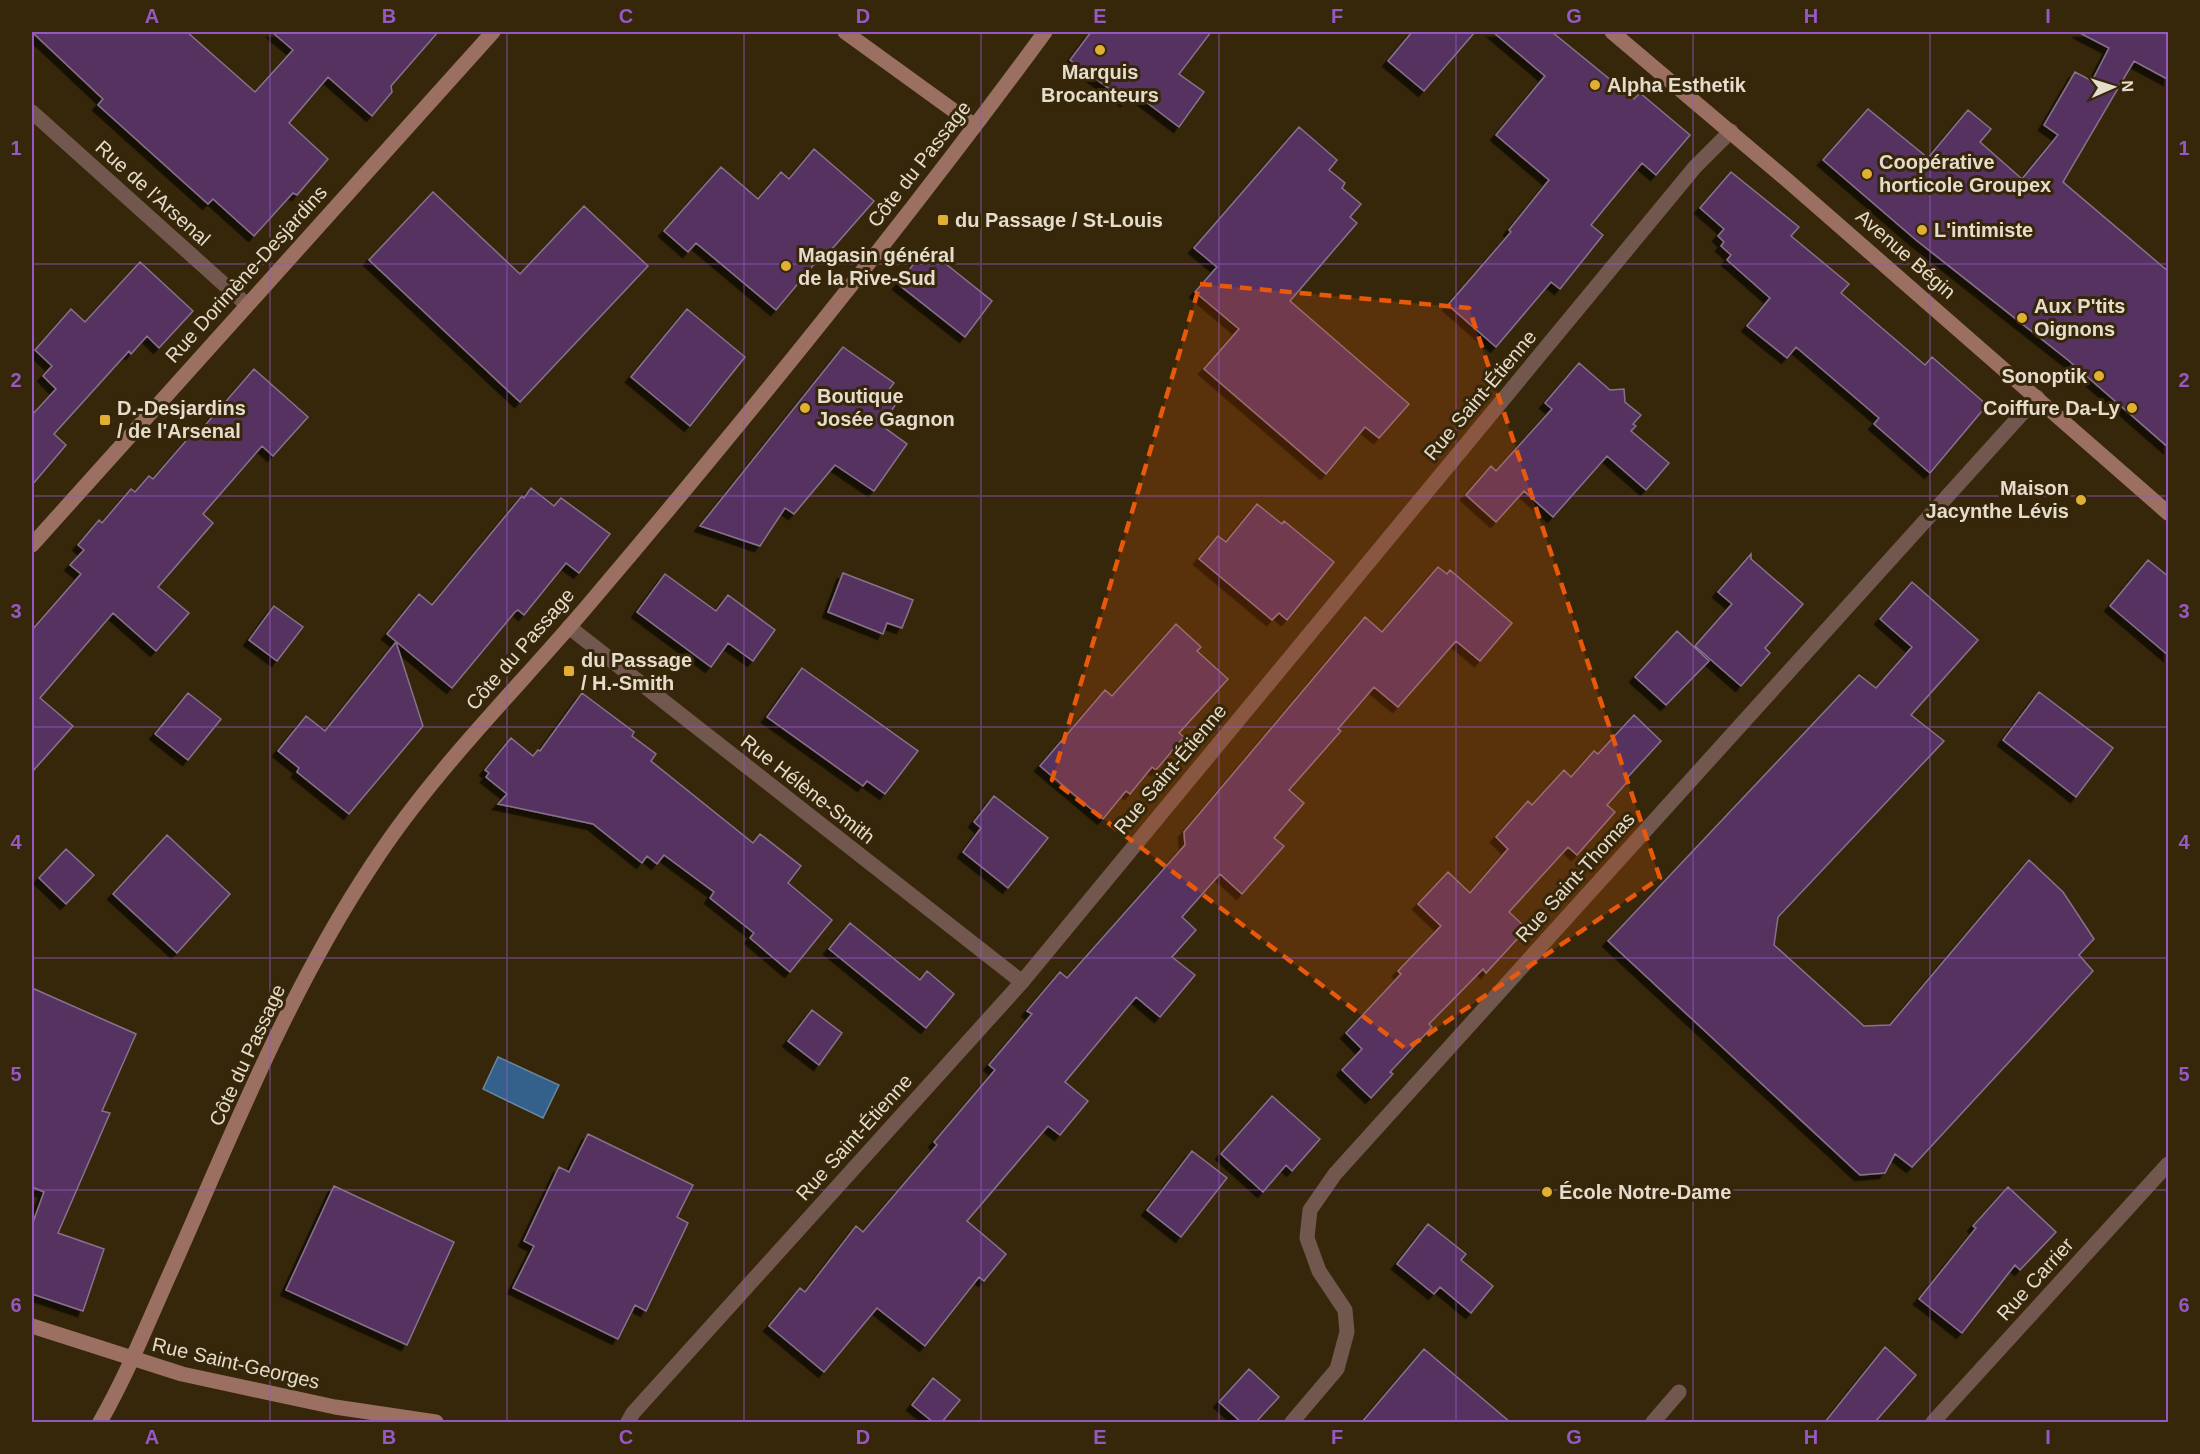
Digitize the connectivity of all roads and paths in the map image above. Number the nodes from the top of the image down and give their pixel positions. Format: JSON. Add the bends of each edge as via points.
{"nodes":[{"id":1,"x":493,"y":32,"type":"edge"},
{"id":2,"x":845,"y":32,"type":"edge"},
{"id":3,"x":1045,"y":32,"type":"edge"},
{"id":4,"x":1612,"y":32,"type":"edge"},
{"id":5,"x":32,"y":112,"type":"edge"},
{"id":6,"x":975,"y":126,"type":"junction"},
{"id":7,"x":1731,"y":131,"type":"junction"},
{"id":8,"x":246,"y":304,"type":"junction"},
{"id":9,"x":2037,"y":397,"type":"junction"},
{"id":10,"x":2169,"y":513,"type":"edge"},
{"id":11,"x":32,"y":545,"type":"edge"},
{"id":12,"x":569,"y":627,"type":"junction"},
{"id":13,"x":1022,"y":982,"type":"junction"},
{"id":14,"x":2169,"y":1164,"type":"edge"},
{"id":15,"x":32,"y":1326,"type":"edge"},
{"id":16,"x":131,"y":1360,"type":"junction"},
{"id":17,"x":1679,"y":1392,"type":"dead end"},
{"id":18,"x":100,"y":1422,"type":"edge"},
{"id":19,"x":436,"y":1422,"type":"edge"},
{"id":20,"x":628,"y":1422,"type":"edge"},
{"id":21,"x":1292,"y":1422,"type":"edge"},
{"id":22,"x":1653,"y":1422,"type":"edge"},
{"id":23,"x":1933,"y":1422,"type":"edge"}],
"edges":[{"from":1,"to":8,"type":"main road","name":"Rue Dorimène-Desjardins"},
{"from":2,"to":6,"type":"main road"},
{"from":3,"to":6,"type":"main road","name":"Côte du Passage"},
{"from":4,"to":7,"type":"main road","name":"Avenue Bégin"},
{"from":5,"to":8,"type":"street","name":"Rue de l'Arsenal"},
{"from":6,"to":12,"type":"main road","name":"Côte du Passage","via":[[932,185]]},
{"from":7,"to":9,"type":"main road","name":"Avenue Bégin"},
{"from":7,"to":13,"type":"street","name":"Rue Saint-Étienne","via":[[1695,167]]},
{"from":8,"to":11,"type":"main road","name":"Rue Dorimène-Desjardins"},
{"from":9,"to":10,"type":"main road","name":"Avenue Bégin"},
{"from":9,"to":21,"type":"street","name":"Rue Saint-Thomas","via":[[1335,1174],[1310,1210],[1307,1238],[1319,1271],[1345,1311],[1347,1332],[1337,1369]]},
{"from":12,"to":13,"type":"street","name":"Rue Hélène-Smith"},
{"from":12,"to":16,"type":"main road","name":"Côte du Passage","via":[[462,747],[358,886],[264,1063]]},
{"from":13,"to":20,"type":"street","name":"Rue Saint-Étienne"},
{"from":14,"to":23,"type":"street","name":"Rue Carrier"},
{"from":15,"to":16,"type":"main road","name":"Rue Saint-Georges"},
{"from":16,"to":18,"type":"main road","name":"Côte du Passage"},
{"from":16,"to":19,"type":"main road","name":"Rue Saint-Georges","via":[[261,1392]]},
{"from":17,"to":22,"type":"street"}]}
